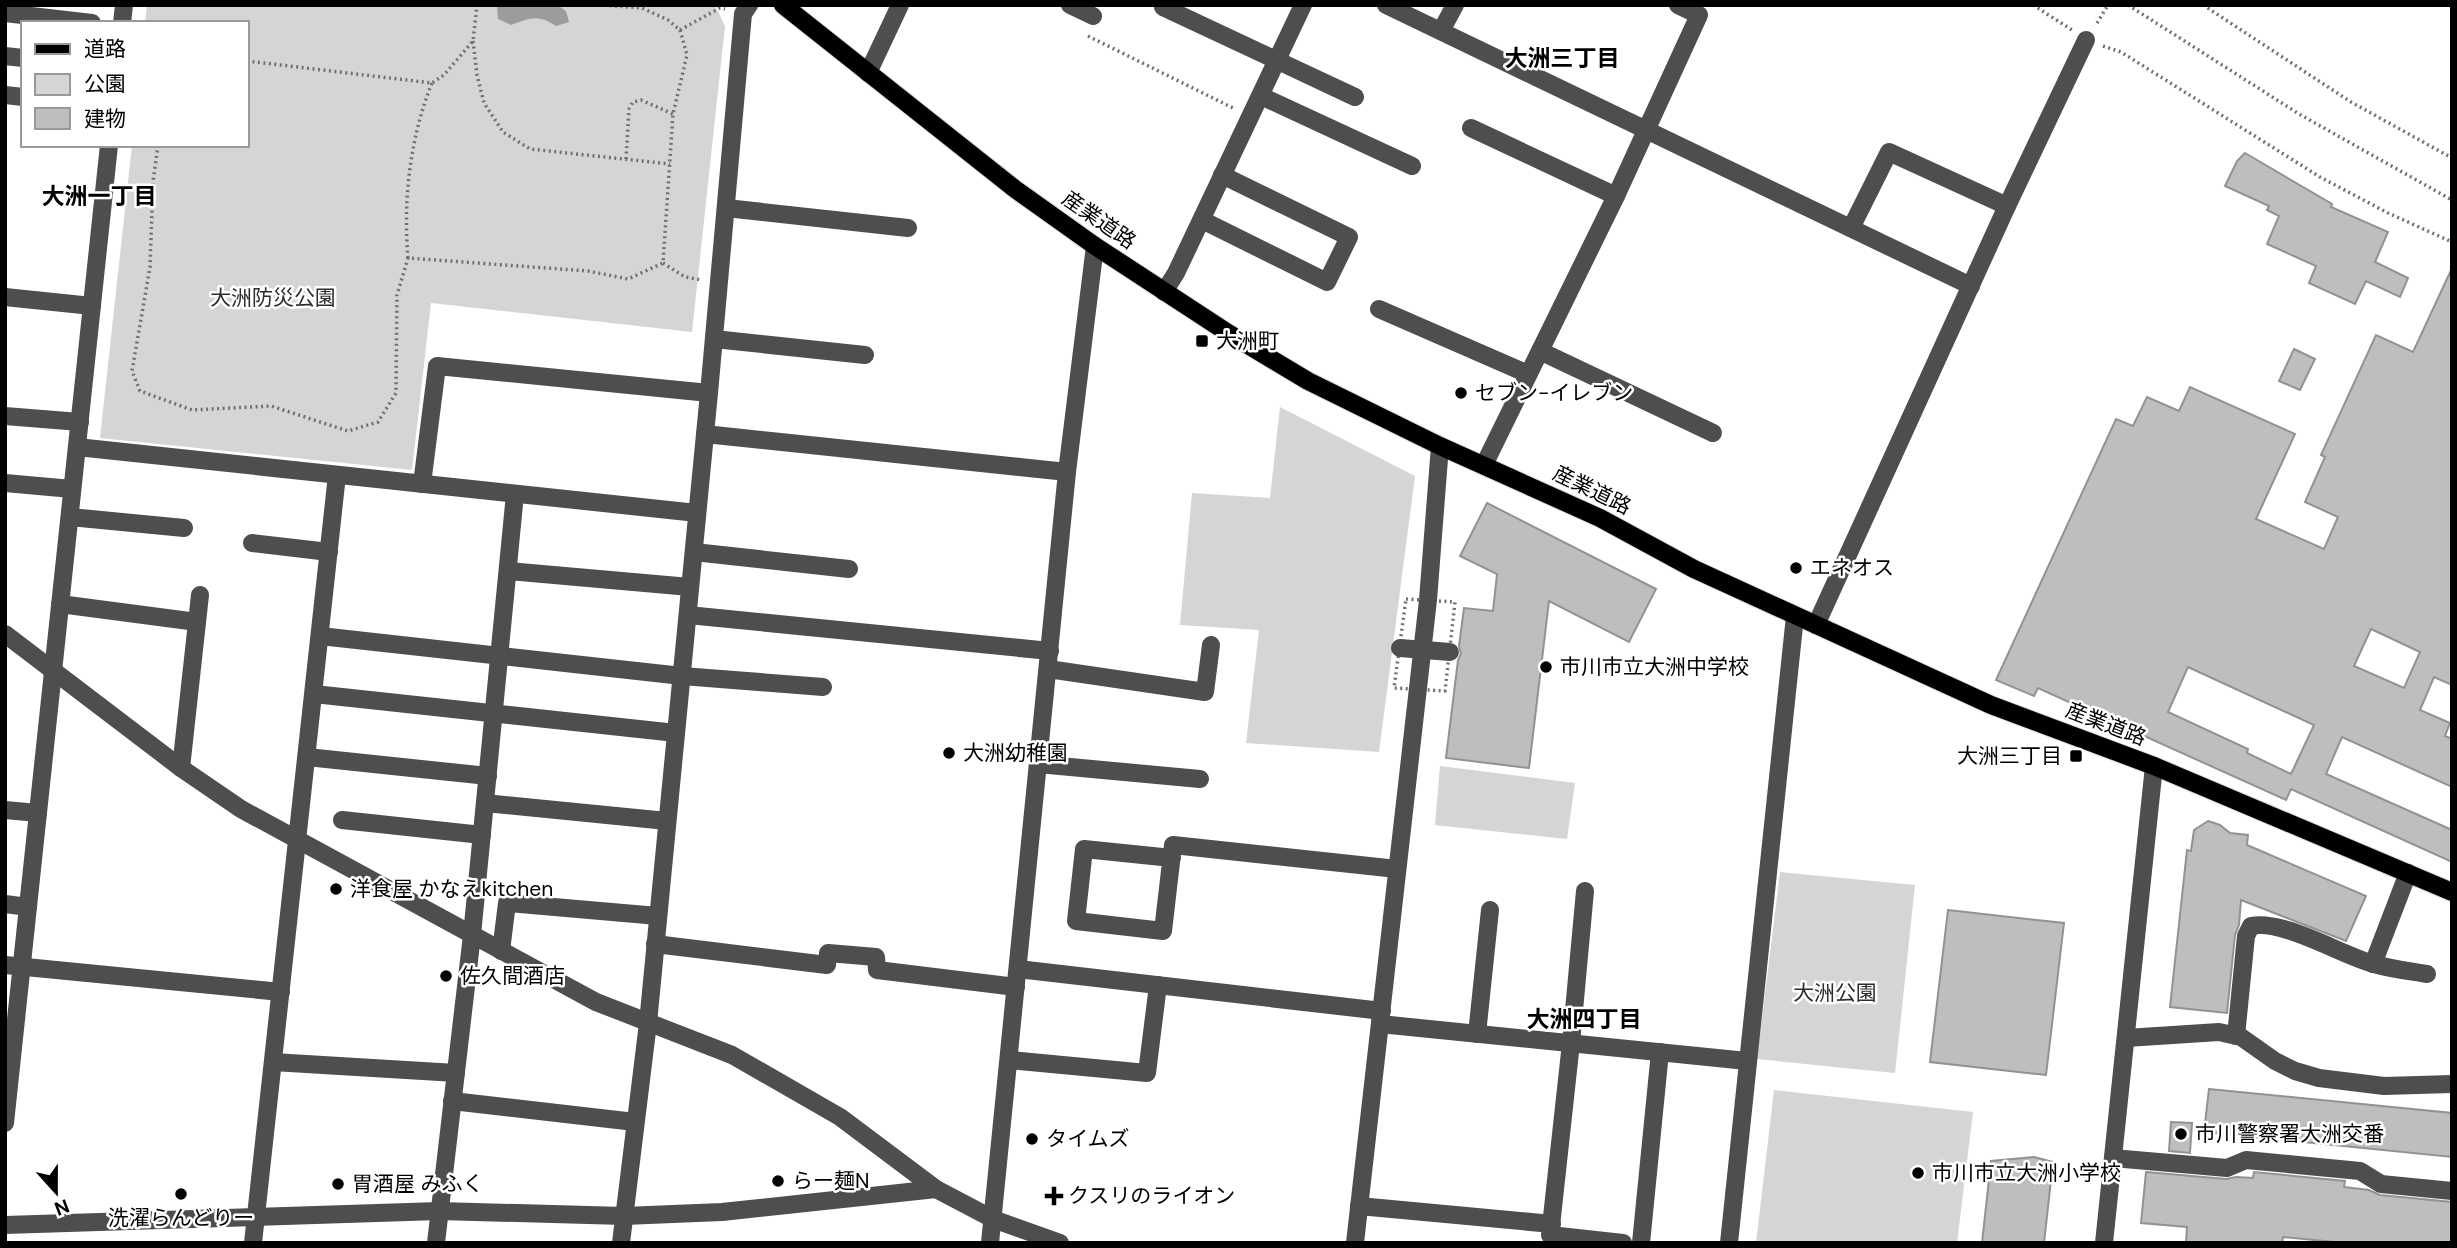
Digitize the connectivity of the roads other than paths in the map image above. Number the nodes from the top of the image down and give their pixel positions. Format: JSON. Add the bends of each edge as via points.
{"nodes":[{"id":1,"x":782,"y":5,"type":"edge"},
{"id":2,"x":900,"y":5,"type":"edge"},
{"id":3,"x":1070,"y":5,"type":"edge"},
{"id":4,"x":1303,"y":5,"type":"edge"},
{"id":5,"x":1386,"y":5,"type":"edge"},
{"id":6,"x":1455,"y":5,"type":"edge"},
{"id":7,"x":1678,"y":5,"type":"edge"},
{"id":8,"x":1163,"y":8,"type":"dead end"},
{"id":9,"x":746,"y":9,"type":"edge"},
{"id":10,"x":5,"y":13,"type":"edge"},
{"id":11,"x":1093,"y":16,"type":"road end"},
{"id":12,"x":35,"y":20,"type":"edge"},
{"id":13,"x":54,"y":21,"type":"edge"},
{"id":14,"x":1441,"y":31,"type":"junction"},
{"id":15,"x":2086,"y":40,"type":"road end"},
{"id":16,"x":1277,"y":62,"type":"junction"},
{"id":17,"x":868,"y":73,"type":"junction"},
{"id":18,"x":1261,"y":96,"type":"junction"},
{"id":19,"x":1355,"y":97,"type":"dead end"},
{"id":20,"x":1471,"y":128,"type":"dead end"},
{"id":21,"x":1644,"y":129,"type":"junction"},
{"id":22,"x":109,"y":147,"type":"edge"},
{"id":23,"x":1412,"y":166,"type":"dead end"},
{"id":24,"x":1222,"y":175,"type":"junction"},
{"id":25,"x":1616,"y":196,"type":"junction"},
{"id":26,"x":2007,"y":206,"type":"junction"},
{"id":27,"x":726,"y":208,"type":"junction"},
{"id":28,"x":1202,"y":220,"type":"junction"},
{"id":29,"x":908,"y":228,"type":"dead end"},
{"id":30,"x":1851,"y":228,"type":"junction"},
{"id":31,"x":1094,"y":246,"type":"junction"},
{"id":32,"x":1971,"y":286,"type":"junction"},
{"id":33,"x":1164,"y":292,"type":"junction"},
{"id":34,"x":5,"y":298,"type":"edge"},
{"id":35,"x":92,"y":306,"type":"junction"},
{"id":36,"x":1379,"y":309,"type":"dead end"},
{"id":37,"x":714,"y":339,"type":"junction"},
{"id":38,"x":1540,"y":351,"type":"junction"},
{"id":39,"x":864,"y":355,"type":"dead end"},
{"id":40,"x":1528,"y":374,"type":"junction"},
{"id":41,"x":709,"y":393,"type":"junction"},
{"id":42,"x":5,"y":416,"type":"edge"},
{"id":43,"x":80,"y":422,"type":"junction"},
{"id":44,"x":1713,"y":433,"type":"dead end"},
{"id":45,"x":705,"y":434,"type":"junction"},
{"id":46,"x":1440,"y":446,"type":"junction"},
{"id":47,"x":77,"y":447,"type":"junction"},
{"id":48,"x":1484,"y":465,"type":"junction"},
{"id":49,"x":1067,"y":472,"type":"junction"},
{"id":50,"x":338,"y":475,"type":"junction"},
{"id":51,"x":5,"y":483,"type":"edge"},
{"id":52,"x":422,"y":484,"type":"junction"},
{"id":53,"x":72,"y":489,"type":"junction"},
{"id":54,"x":515,"y":494,"type":"junction"},
{"id":55,"x":697,"y":513,"type":"junction"},
{"id":56,"x":69,"y":517,"type":"junction"},
{"id":57,"x":184,"y":528,"type":"dead end"},
{"id":58,"x":252,"y":543,"type":"dead end"},
{"id":59,"x":329,"y":552,"type":"junction"},
{"id":60,"x":694,"y":552,"type":"junction"},
{"id":61,"x":849,"y":569,"type":"dead end"},
{"id":62,"x":508,"y":571,"type":"junction"},
{"id":63,"x":690,"y":587,"type":"junction"},
{"id":64,"x":200,"y":595,"type":"dead end"},
{"id":65,"x":60,"y":604,"type":"junction"},
{"id":66,"x":688,"y":615,"type":"junction"},
{"id":67,"x":1795,"y":616,"type":"junction"},
{"id":68,"x":197,"y":622,"type":"junction"},
{"id":69,"x":1816,"y":625,"type":"junction"},
{"id":70,"x":5,"y":634,"type":"edge"},
{"id":71,"x":320,"y":636,"type":"junction"},
{"id":72,"x":1210,"y":645,"type":"dead end"},
{"id":73,"x":1399,"y":648,"type":"dead end"},
{"id":74,"x":1450,"y":652,"type":"dead end"},
{"id":75,"x":499,"y":656,"type":"junction"},
{"id":76,"x":1049,"y":660,"type":"junction"},
{"id":77,"x":53,"y":671,"type":"junction"},
{"id":78,"x":682,"y":676,"type":"junction"},
{"id":79,"x":823,"y":687,"type":"dead end"},
{"id":80,"x":314,"y":694,"type":"junction"},
{"id":81,"x":494,"y":713,"type":"junction"},
{"id":82,"x":676,"y":733,"type":"junction"},
{"id":83,"x":307,"y":757,"type":"junction"},
{"id":84,"x":1038,"y":764,"type":"junction"},
{"id":85,"x":2154,"y":766,"type":"junction"},
{"id":86,"x":181,"y":768,"type":"junction"},
{"id":87,"x":488,"y":776,"type":"junction"},
{"id":88,"x":1200,"y":779,"type":"dead end"},
{"id":89,"x":485,"y":803,"type":"junction"},
{"id":90,"x":5,"y":810,"type":"edge"},
{"id":91,"x":38,"y":813,"type":"junction"},
{"id":92,"x":342,"y":820,"type":"dead end"},
{"id":93,"x":667,"y":821,"type":"junction"},
{"id":94,"x":482,"y":835,"type":"junction"},
{"id":95,"x":298,"y":840,"type":"junction"},
{"id":96,"x":1172,"y":858,"type":"junction"},
{"id":97,"x":1397,"y":869,"type":"junction"},
{"id":98,"x":2408,"y":873,"type":"junction"},
{"id":99,"x":1585,"y":891,"type":"dead end"},
{"id":100,"x":2452,"y":892,"type":"edge"},
{"id":101,"x":5,"y":904,"type":"edge"},
{"id":102,"x":28,"y":907,"type":"junction"},
{"id":103,"x":1490,"y":909,"type":"dead end"},
{"id":104,"x":658,"y":916,"type":"junction"},
{"id":105,"x":472,"y":935,"type":"junction"},
{"id":106,"x":655,"y":944,"type":"junction"},
{"id":107,"x":500,"y":951,"type":"junction"},
{"id":108,"x":2373,"y":964,"type":"junction"},
{"id":109,"x":13,"y":966,"type":"edge"},
{"id":110,"x":2427,"y":974,"type":"dead end"},
{"id":111,"x":1017,"y":978,"type":"junction"},
{"id":112,"x":1158,"y":985,"type":"junction"},
{"id":113,"x":281,"y":992,"type":"junction"},
{"id":114,"x":1381,"y":1018,"type":"junction"},
{"id":115,"x":648,"y":1023,"type":"junction"},
{"id":116,"x":1477,"y":1034,"type":"junction"},
{"id":117,"x":2236,"y":1036,"type":"junction"},
{"id":118,"x":2126,"y":1038,"type":"junction"},
{"id":119,"x":1571,"y":1043,"type":"junction"},
{"id":120,"x":1660,"y":1052,"type":"junction"},
{"id":121,"x":1009,"y":1060,"type":"junction"},
{"id":122,"x":1747,"y":1060,"type":"junction"},
{"id":123,"x":273,"y":1062,"type":"junction"},
{"id":124,"x":456,"y":1073,"type":"junction"},
{"id":125,"x":2452,"y":1084,"type":"edge"},
{"id":126,"x":452,"y":1101,"type":"junction"},
{"id":127,"x":635,"y":1122,"type":"junction"},
{"id":128,"x":5,"y":1123,"type":"edge"},
{"id":129,"x":2113,"y":1158,"type":"junction"},
{"id":130,"x":936,"y":1189,"type":"junction"},
{"id":131,"x":2452,"y":1191,"type":"edge"},
{"id":132,"x":1359,"y":1206,"type":"junction"},
{"id":133,"x":439,"y":1212,"type":"junction"},
{"id":134,"x":624,"y":1216,"type":"junction"},
{"id":135,"x":256,"y":1218,"type":"junction"},
{"id":136,"x":993,"y":1219,"type":"junction"},
{"id":137,"x":1552,"y":1224,"type":"junction"},
{"id":138,"x":5,"y":1225,"type":"edge"},
{"id":139,"x":253,"y":1243,"type":"edge"},
{"id":140,"x":436,"y":1243,"type":"edge"},
{"id":141,"x":621,"y":1243,"type":"edge"},
{"id":142,"x":990,"y":1243,"type":"edge"},
{"id":143,"x":1060,"y":1243,"type":"edge"},
{"id":144,"x":1355,"y":1243,"type":"edge"},
{"id":145,"x":1623,"y":1243,"type":"edge"},
{"id":146,"x":1641,"y":1243,"type":"edge"},
{"id":147,"x":1729,"y":1243,"type":"edge"},
{"id":148,"x":2104,"y":1243,"type":"edge"}],
"edges":[{"from":1,"to":17,"type":"main road","name":"産業道路"},
{"from":2,"to":17,"type":"street"},
{"from":3,"to":11,"type":"street"},
{"from":4,"to":16,"type":"street"},
{"from":5,"to":14,"type":"street"},
{"from":6,"to":14,"type":"street"},
{"from":7,"to":21,"type":"street","via":[[1699,15]]},
{"from":8,"to":16,"type":"street"},
{"from":9,"to":27,"type":"street"},
{"from":10,"to":12,"type":"street"},
{"from":12,"to":13,"type":"street"},
{"from":14,"to":21,"type":"street"},
{"from":15,"to":26,"type":"street"},
{"from":16,"to":18,"type":"street"},
{"from":16,"to":19,"type":"street"},
{"from":17,"to":31,"type":"main road","name":"産業道路"},
{"from":18,"to":23,"type":"street"},
{"from":18,"to":24,"type":"street"},
{"from":20,"to":25,"type":"street"},
{"from":21,"to":25,"type":"street"},
{"from":21,"to":30,"type":"street"},
{"from":22,"to":35,"type":"street"},
{"from":24,"to":28,"type":"street"},
{"from":24,"to":28,"type":"street","via":[[1349,237],[1327,282]]},
{"from":25,"to":38,"type":"street"},
{"from":26,"to":30,"type":"street","via":[[1889,152]]},
{"from":26,"to":32,"type":"street"},
{"from":27,"to":29,"type":"street"},
{"from":27,"to":37,"type":"street"},
{"from":28,"to":33,"type":"street"},
{"from":30,"to":32,"type":"street"},
{"from":31,"to":33,"type":"main road","name":"産業道路"},
{"from":31,"to":49,"type":"street"},
{"from":32,"to":69,"type":"street"},
{"from":33,"to":46,"type":"main road","name":"産業道路","via":[[1308,382]]},
{"from":34,"to":35,"type":"street"},
{"from":35,"to":43,"type":"street"},
{"from":36,"to":40,"type":"street"},
{"from":37,"to":39,"type":"street"},
{"from":37,"to":41,"type":"street"},
{"from":38,"to":40,"type":"street"},
{"from":38,"to":44,"type":"street"},
{"from":40,"to":48,"type":"street"},
{"from":41,"to":45,"type":"street"},
{"from":41,"to":52,"type":"street","via":[[437,366]]},
{"from":42,"to":43,"type":"street"},
{"from":43,"to":47,"type":"street"},
{"from":45,"to":49,"type":"street"},
{"from":45,"to":55,"type":"street"},
{"from":46,"to":48,"type":"main road","name":"産業道路"},
{"from":46,"to":97,"type":"street","via":[[1428,600]]},
{"from":47,"to":50,"type":"street"},
{"from":47,"to":53,"type":"street"},
{"from":48,"to":67,"type":"main road","name":"産業道路"},
{"from":49,"to":76,"type":"street"},
{"from":50,"to":52,"type":"street"},
{"from":50,"to":59,"type":"street"},
{"from":51,"to":53,"type":"street"},
{"from":52,"to":54,"type":"street"},
{"from":53,"to":56,"type":"street"},
{"from":54,"to":55,"type":"street"},
{"from":54,"to":62,"type":"street"},
{"from":55,"to":60,"type":"street"},
{"from":56,"to":57,"type":"street"},
{"from":56,"to":65,"type":"street"},
{"from":58,"to":59,"type":"street"},
{"from":59,"to":71,"type":"street"},
{"from":60,"to":61,"type":"street"},
{"from":60,"to":63,"type":"street"},
{"from":62,"to":63,"type":"street"},
{"from":62,"to":75,"type":"street"},
{"from":63,"to":66,"type":"street"},
{"from":64,"to":68,"type":"street"},
{"from":65,"to":68,"type":"street"},
{"from":65,"to":77,"type":"street"},
{"from":66,"to":76,"type":"street"},
{"from":66,"to":78,"type":"street"},
{"from":67,"to":69,"type":"main road","name":"産業道路"},
{"from":67,"to":122,"type":"street"},
{"from":68,"to":86,"type":"street"},
{"from":69,"to":85,"type":"main road","name":"産業道路","via":[[1991,705]]},
{"from":70,"to":77,"type":"street"},
{"from":71,"to":75,"type":"street"},
{"from":71,"to":80,"type":"street"},
{"from":72,"to":76,"type":"street","via":[[1205,692]]},
{"from":73,"to":74,"type":"street","bridge":true},
{"from":75,"to":78,"type":"street"},
{"from":75,"to":81,"type":"street"},
{"from":76,"to":84,"type":"street"},
{"from":77,"to":86,"type":"street"},
{"from":77,"to":91,"type":"street"},
{"from":78,"to":79,"type":"street"},
{"from":78,"to":82,"type":"street"},
{"from":80,"to":81,"type":"street"},
{"from":80,"to":83,"type":"street"},
{"from":81,"to":82,"type":"street"},
{"from":81,"to":87,"type":"street"},
{"from":82,"to":93,"type":"street"},
{"from":83,"to":87,"type":"street"},
{"from":83,"to":95,"type":"street"},
{"from":84,"to":88,"type":"street"},
{"from":84,"to":111,"type":"street"},
{"from":85,"to":98,"type":"main road","name":"産業道路"},
{"from":85,"to":118,"type":"street"},
{"from":86,"to":95,"type":"street"},
{"from":87,"to":89,"type":"street"},
{"from":89,"to":93,"type":"street"},
{"from":89,"to":94,"type":"street"},
{"from":90,"to":91,"type":"street"},
{"from":91,"to":102,"type":"street"},
{"from":92,"to":94,"type":"street"},
{"from":93,"to":104,"type":"street"},
{"from":94,"to":105,"type":"street"},
{"from":95,"to":105,"type":"street"},
{"from":95,"to":113,"type":"street"},
{"from":96,"to":96,"type":"street","via":[[1163,931],[1076,921],[1084,849]]},
{"from":96,"to":97,"type":"street","via":[[1173,845]]},
{"from":97,"to":114,"type":"street"},
{"from":98,"to":100,"type":"main road","name":"産業道路"},
{"from":98,"to":108,"type":"street"},
{"from":99,"to":119,"type":"street"},
{"from":101,"to":102,"type":"street"},
{"from":102,"to":109,"type":"street"},
{"from":103,"to":116,"type":"street"},
{"from":104,"to":106,"type":"street"},
{"from":104,"to":107,"type":"street","via":[[507,903]]},
{"from":105,"to":107,"type":"street"},
{"from":105,"to":124,"type":"street"},
{"from":106,"to":111,"type":"street","via":[[827,965],[828,953],[876,957],[877,971]]},
{"from":106,"to":115,"type":"street"},
{"from":107,"to":115,"type":"street","via":[[596,1002]]},
{"from":108,"to":110,"type":"street"},
{"from":108,"to":117,"type":"street","via":[[2262,924],[2251,926],[2246,936]]},
{"from":109,"to":113,"type":"street"},
{"from":109,"to":128,"type":"street"},
{"from":111,"to":112,"type":"street"},
{"from":111,"to":121,"type":"street"},
{"from":112,"to":114,"type":"street"},
{"from":112,"to":121,"type":"street","via":[[1147,1073]]},
{"from":113,"to":123,"type":"street"},
{"from":114,"to":116,"type":"street"},
{"from":114,"to":132,"type":"street"},
{"from":115,"to":127,"type":"street"},
{"from":115,"to":130,"type":"street","via":[[732,1055],[840,1117]]},
{"from":116,"to":119,"type":"street"},
{"from":117,"to":118,"type":"street","via":[[2219,1032]]},
{"from":117,"to":125,"type":"street","via":[[2295,1071],[2319,1078],[2384,1087]]},
{"from":118,"to":129,"type":"street"},
{"from":119,"to":120,"type":"street"},
{"from":119,"to":137,"type":"street"},
{"from":120,"to":122,"type":"street"},
{"from":120,"to":146,"type":"street"},
{"from":121,"to":136,"type":"street"},
{"from":122,"to":147,"type":"street"},
{"from":123,"to":124,"type":"street"},
{"from":123,"to":135,"type":"street"},
{"from":124,"to":126,"type":"street"},
{"from":126,"to":127,"type":"street"},
{"from":126,"to":133,"type":"street"},
{"from":127,"to":134,"type":"street"},
{"from":129,"to":131,"type":"street","via":[[2227,1168],[2246,1160],[2360,1171],[2381,1184]]},
{"from":129,"to":148,"type":"street"},
{"from":130,"to":134,"type":"street","via":[[722,1212]]},
{"from":130,"to":136,"type":"street"},
{"from":132,"to":137,"type":"street"},
{"from":132,"to":144,"type":"street"},
{"from":133,"to":134,"type":"street"},
{"from":133,"to":135,"type":"street"},
{"from":133,"to":140,"type":"street"},
{"from":134,"to":141,"type":"street"},
{"from":135,"to":138,"type":"street"},
{"from":135,"to":139,"type":"street"},
{"from":136,"to":142,"type":"street"},
{"from":136,"to":143,"type":"street"},
{"from":137,"to":145,"type":"street","via":[[1550,1235]]}]}
